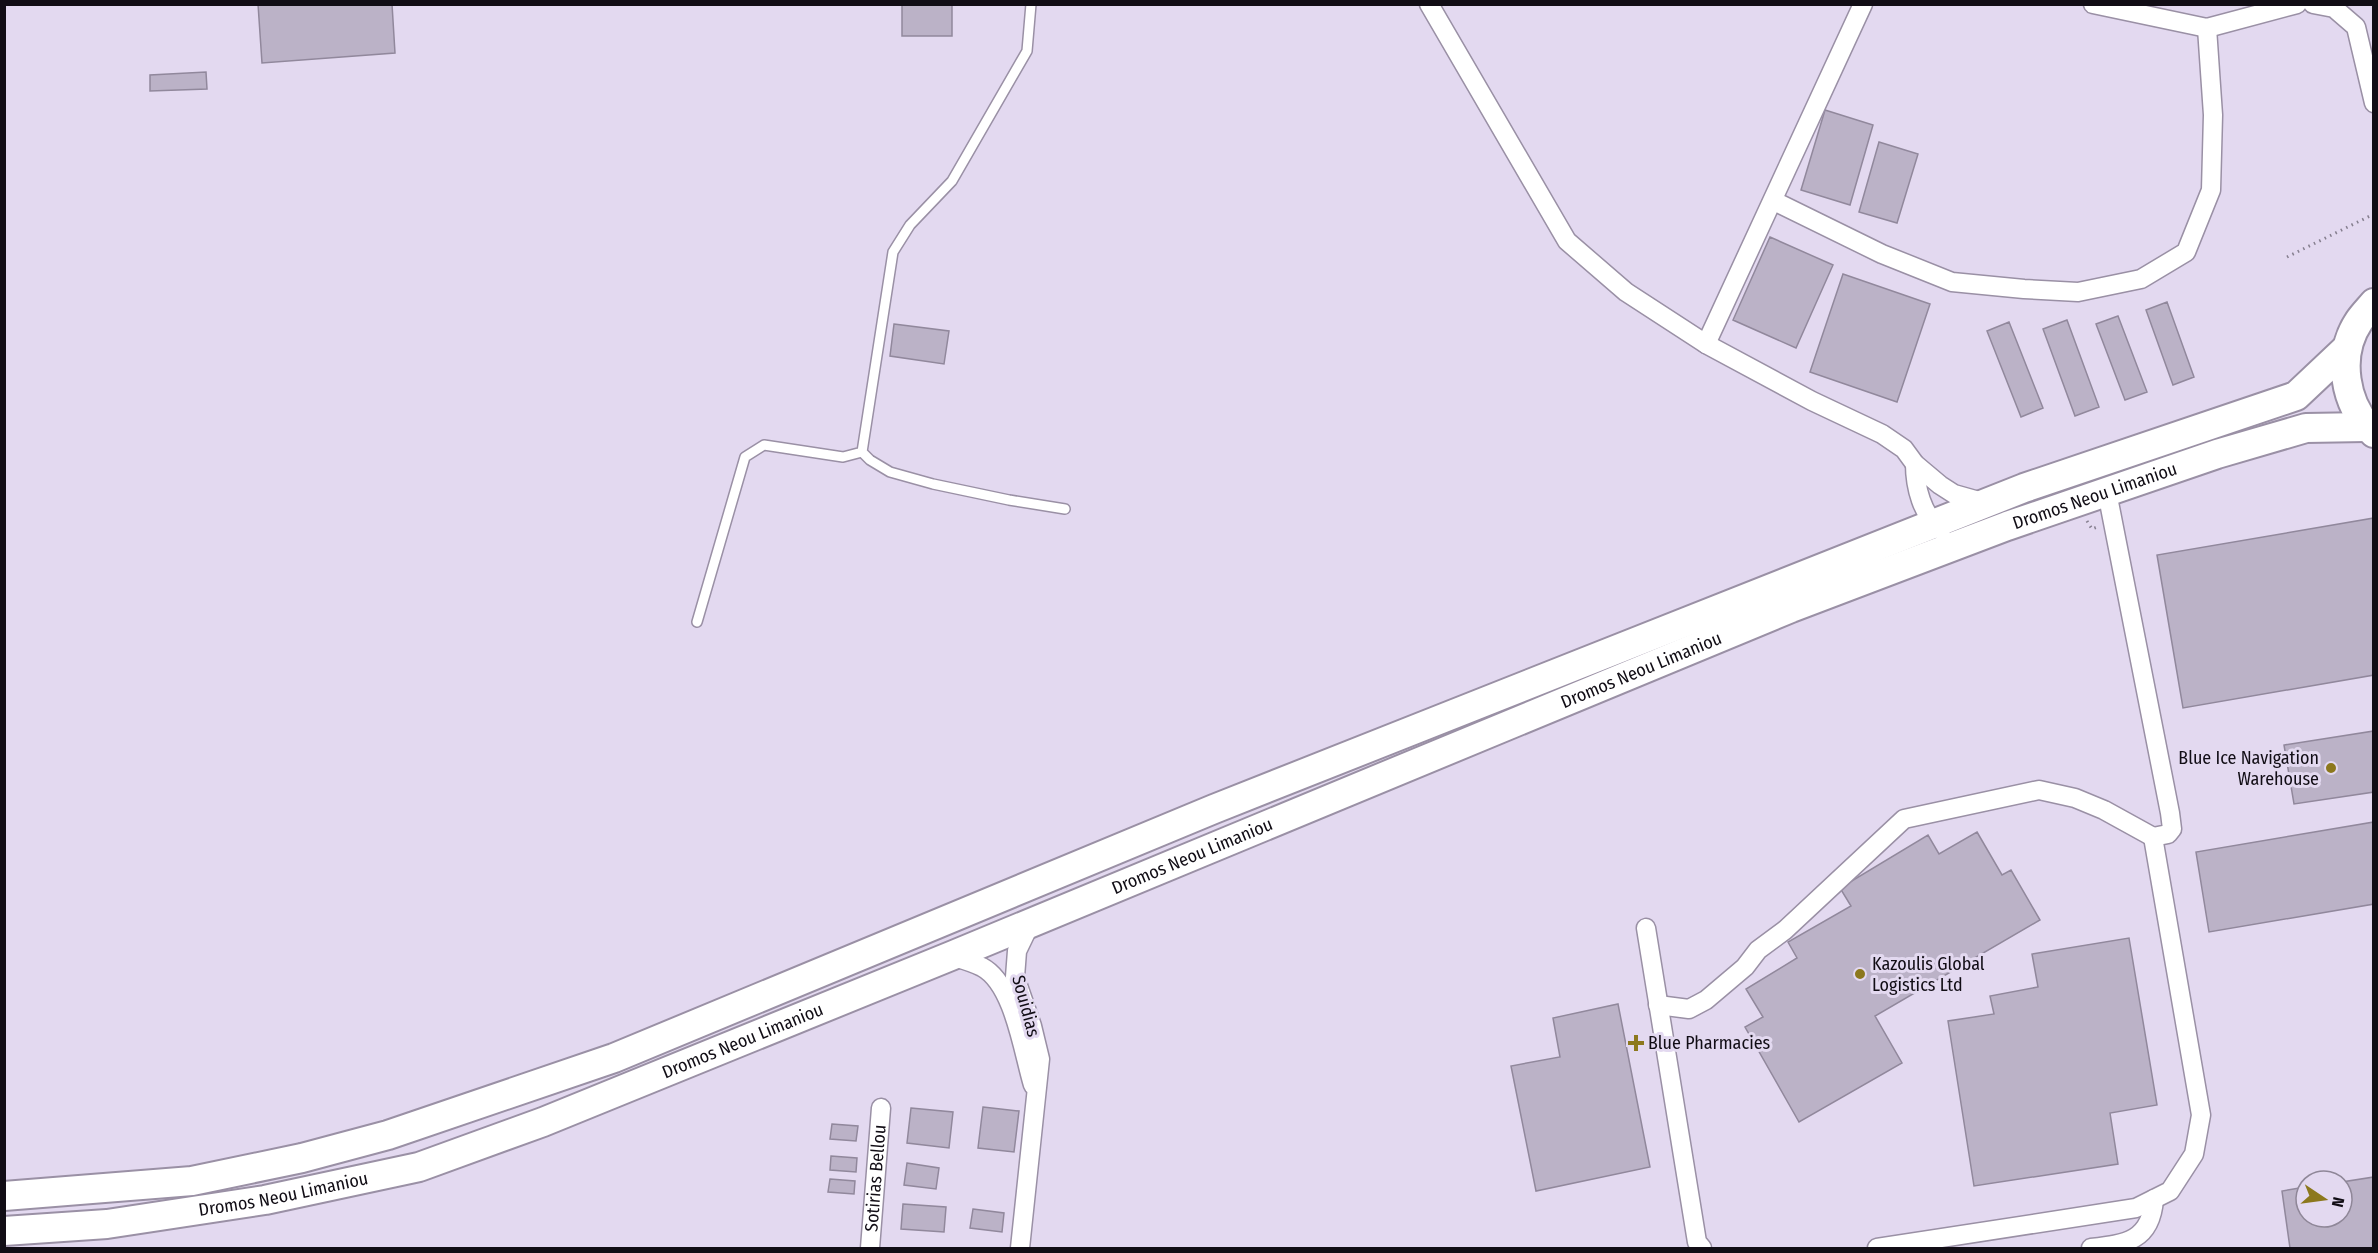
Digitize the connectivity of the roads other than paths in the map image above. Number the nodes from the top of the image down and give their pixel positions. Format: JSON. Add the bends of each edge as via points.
{"nodes":[{"id":1,"x":1031,"y":4,"type":"edge"},
{"id":2,"x":1430,"y":4,"type":"edge"},
{"id":3,"x":1863,"y":4,"type":"edge"},
{"id":4,"x":2093,"y":4,"type":"edge"},
{"id":5,"x":2297,"y":4,"type":"edge"},
{"id":6,"x":2313,"y":4,"type":"edge"},
{"id":7,"x":2207,"y":28,"type":"junction"},
{"id":8,"x":2373,"y":103,"type":"edge"},
{"id":9,"x":1774,"y":201,"type":"junction"},
{"id":10,"x":2373,"y":303,"type":"edge"},
{"id":11,"x":1706,"y":344,"type":"junction"},
{"id":12,"x":2347,"y":348,"type":"junction"},
{"id":13,"x":2370,"y":430,"type":"edge"},
{"id":14,"x":861,"y":452,"type":"junction"},
{"id":15,"x":1915,"y":464,"type":"junction"},
{"id":16,"x":2107,"y":492,"type":"junction"},
{"id":17,"x":1986,"y":503,"type":"junction"},
{"id":18,"x":1065,"y":509,"type":"dead end"},
{"id":19,"x":1933,"y":524,"type":"junction"},
{"id":20,"x":2007,"y":526,"type":"junction"},
{"id":21,"x":697,"y":622,"type":"dead end"},
{"id":22,"x":2152,"y":837,"type":"junction"},
{"id":23,"x":1031,"y":922,"type":"junction"},
{"id":24,"x":1646,"y":928,"type":"dead end"},
{"id":25,"x":951,"y":956,"type":"junction"},
{"id":26,"x":1659,"y":1005,"type":"junction"},
{"id":27,"x":1035,"y":1093,"type":"junction"},
{"id":28,"x":880,"y":1108,"type":"dead end"},
{"id":29,"x":4,"y":1196,"type":"edge"},
{"id":30,"x":2154,"y":1199,"type":"junction"},
{"id":31,"x":4,"y":1231,"type":"edge"},
{"id":32,"x":870,"y":1248,"type":"edge"},
{"id":33,"x":1020,"y":1248,"type":"edge"},
{"id":34,"x":1702,"y":1248,"type":"edge"},
{"id":35,"x":1877,"y":1248,"type":"edge"},
{"id":36,"x":2091,"y":1248,"type":"edge"}],
"edges":[{"from":1,"to":14,"type":"lane","via":[[1027,51],[952,182],[910,225],[893,252]]},
{"from":2,"to":11,"type":"street","via":[[1567,241],[1626,292]]},
{"from":3,"to":9,"type":"street"},
{"from":4,"to":7,"type":"street"},
{"from":5,"to":7,"type":"street"},
{"from":6,"to":8,"type":"street","via":[[2334,8],[2356,27]]},
{"from":7,"to":9,"type":"street","via":[[2213,115],[2211,190],[2186,252],[2141,279],[2078,292],[1952,282],[1882,254]]},
{"from":9,"to":11,"type":"street"},
{"from":10,"to":12,"type":"main road","via":[[2358,322]]},
{"from":11,"to":15,"type":"street","via":[[1882,434],[1904,449]]},
{"from":12,"to":13,"type":"main road","via":[[2345,376],[2352,403]]},
{"from":12,"to":17,"type":"main road","name":"Dromos Neou Limaniou","via":[[2296,396]]},
{"from":13,"to":16,"type":"main road","name":"Dromos Neou Limaniou","via":[[2306,428]]},
{"from":14,"to":18,"type":"lane","via":[[890,472]]},
{"from":14,"to":21,"type":"lane","via":[[843,457],[764,445],[746,457]]},
{"from":15,"to":17,"type":"street","via":[[1954,494]]},
{"from":15,"to":19,"type":"street","via":[[1916,485]]},
{"from":16,"to":20,"type":"main road","name":"Dromos Neou Limaniou"},
{"from":16,"to":22,"type":"street","via":[[2170,813],[2172,829],[2168,834]]},
{"from":17,"to":19,"type":"main road","name":"Dromos Neou Limaniou"},
{"from":19,"to":20,"type":"street","via":[[1943,532],[1983,524]]},
{"from":19,"to":29,"type":"main road","name":"Dromos Neou Limaniou","via":[[1203,814],[614,1058],[388,1135],[302,1158],[192,1181]]},
{"from":20,"to":23,"type":"main road","name":"Dromos Neou Limaniou","via":[[1791,608]]},
{"from":22,"to":26,"type":"street","via":[[2085,802],[2039,790],[1904,819],[1706,1000],[1689,1010]]},
{"from":22,"to":30,"type":"street","via":[[2201,1115],[2194,1154],[2170,1191]]},
{"from":23,"to":25,"type":"main road","name":"Dromos Neou Limaniou"},
{"from":23,"to":27,"type":"street","name":"Souidias","via":[[1017,951],[1015,977],[1040,1059]]},
{"from":24,"to":26,"type":"street"},
{"from":25,"to":27,"type":"street","name":"Souidias","via":[[983,968],[999,983],[1019,1027]]},
{"from":25,"to":31,"type":"main road","name":"Dromos Neou Limaniou","via":[[543,1122],[419,1167],[265,1200],[107,1224]]},
{"from":26,"to":34,"type":"street","via":[[1697,1242]]},
{"from":27,"to":33,"type":"street","name":"Souidias"},
{"from":28,"to":32,"type":"street","name":"Sotirias Bellou"},
{"from":30,"to":35,"type":"street","via":[[2136,1209]]},
{"from":30,"to":36,"type":"street","via":[[2153,1214],[2143,1232],[2127,1244]]}]}
